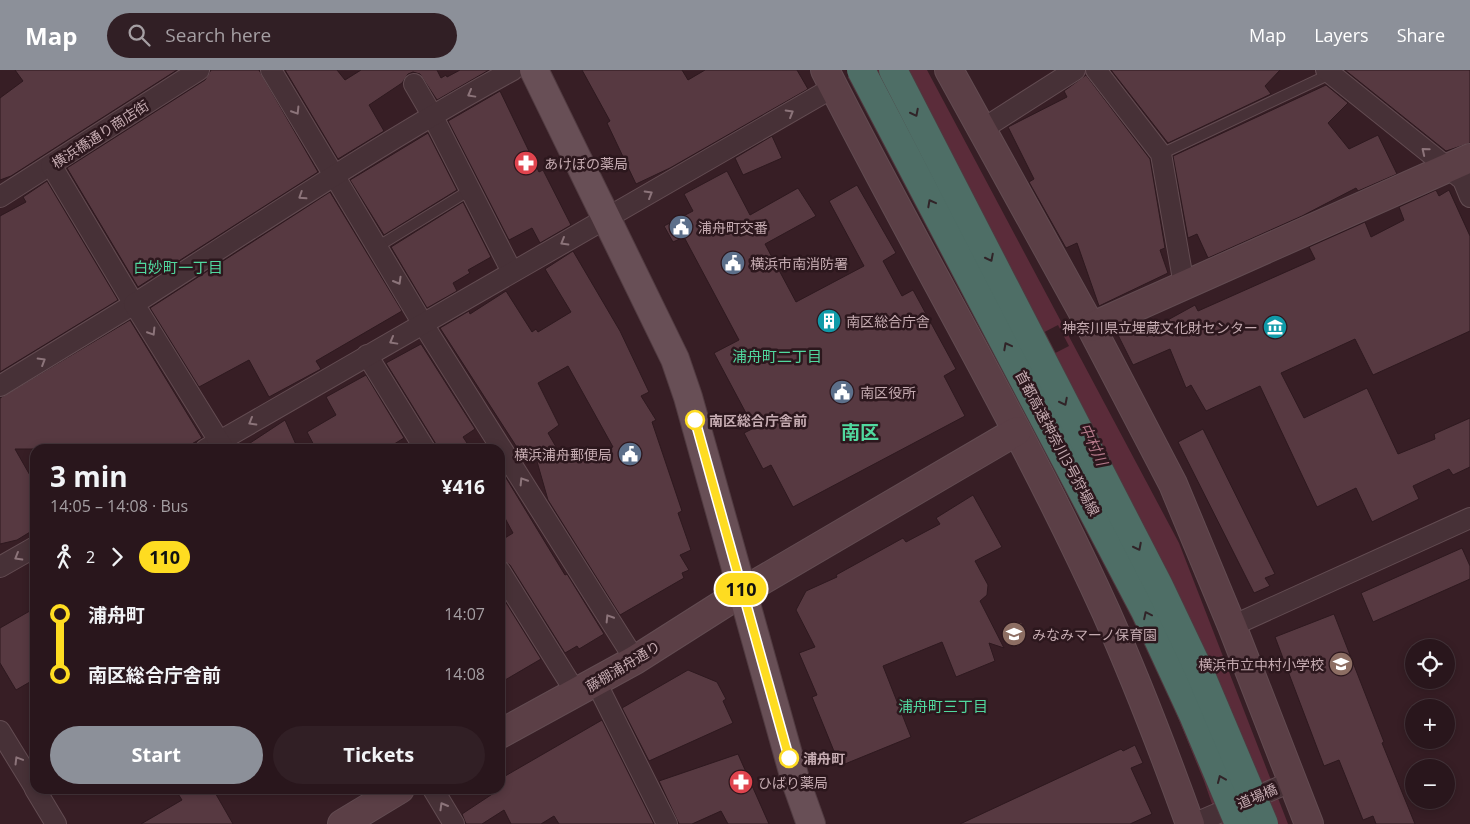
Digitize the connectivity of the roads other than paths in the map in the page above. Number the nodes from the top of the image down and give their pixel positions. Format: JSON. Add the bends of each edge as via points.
{"nodes":[{"id":1,"x":199,"y":70,"type":"edge"},
{"id":2,"x":271,"y":70,"type":"edge"},
{"id":3,"x":513,"y":70,"type":"edge"},
{"id":4,"x":534,"y":70,"type":"edge"},
{"id":5,"x":861,"y":70,"type":"edge"},
{"id":6,"x":893,"y":70,"type":"edge"},
{"id":7,"x":949,"y":70,"type":"edge"},
{"id":8,"x":1075,"y":70,"type":"edge"},
{"id":9,"x":1096,"y":70,"type":"edge"},
{"id":10,"x":1328,"y":72,"type":"edge"},
{"id":11,"x":830,"y":79,"type":"edge"},
{"id":12,"x":414,"y":84,"type":"dead end"},
{"id":13,"x":432,"y":115,"type":"junction"},
{"id":14,"x":980,"y":130,"type":"junction"},
{"id":15,"x":1161,"y":154,"type":"junction"},
{"id":16,"x":1470,"y":158,"type":"edge"},
{"id":17,"x":51,"y":165,"type":"junction"},
{"id":18,"x":1445,"y":167,"type":"junction"},
{"id":19,"x":335,"y":174,"type":"junction"},
{"id":20,"x":470,"y":190,"type":"junction"},
{"id":21,"x":0,"y":197,"type":"edge"},
{"id":22,"x":1470,"y":197,"type":"edge"},
{"id":23,"x":606,"y":218,"type":"junction"},
{"id":24,"x":378,"y":246,"type":"junction"},
{"id":25,"x":512,"y":272,"type":"junction"},
{"id":26,"x":1184,"y":285,"type":"junction"},
{"id":27,"x":134,"y":304,"type":"junction"},
{"id":28,"x":423,"y":324,"type":"junction"},
{"id":29,"x":1091,"y":327,"type":"junction"},
{"id":30,"x":367,"y":355,"type":"junction"},
{"id":31,"x":0,"y":386,"type":"edge"},
{"id":32,"x":1017,"y":431,"type":"junction"},
{"id":33,"x":215,"y":444,"type":"edge"},
{"id":34,"x":219,"y":444,"type":"edge"},
{"id":35,"x":422,"y":444,"type":"edge"},
{"id":36,"x":499,"y":444,"type":"edge"},
{"id":37,"x":505,"y":454,"type":"edge"},
{"id":38,"x":1470,"y":518,"type":"edge"},
{"id":39,"x":30,"y":550,"type":"edge"},
{"id":40,"x":0,"y":567,"type":"edge"},
{"id":41,"x":505,"y":577,"type":"edge"},
{"id":42,"x":742,"y":592,"type":"junction"},
{"id":43,"x":1232,"y":626,"type":"junction"},
{"id":44,"x":635,"y":660,"type":"junction"},
{"id":45,"x":586,"y":687,"type":"junction"},
{"id":46,"x":0,"y":731,"type":"edge"},
{"id":47,"x":505,"y":731,"type":"edge"},
{"id":48,"x":30,"y":781,"type":"edge"},
{"id":49,"x":1293,"y":781,"type":"junction"},
{"id":50,"x":38,"y":794,"type":"edge"},
{"id":51,"x":392,"y":794,"type":"edge"},
{"id":52,"x":436,"y":794,"type":"edge"},
{"id":53,"x":56,"y":824,"type":"edge"},
{"id":54,"x":342,"y":824,"type":"edge"},
{"id":55,"x":454,"y":824,"type":"edge"},
{"id":56,"x":667,"y":824,"type":"edge"},
{"id":57,"x":811,"y":824,"type":"edge"},
{"id":58,"x":1191,"y":824,"type":"edge"},
{"id":59,"x":1239,"y":824,"type":"edge"},
{"id":60,"x":1264,"y":824,"type":"edge"},
{"id":61,"x":1309,"y":824,"type":"edge"}],
"edges":[{"from":1,"to":17,"type":"street","name":"横浜橋通り商店街"},
{"from":2,"to":19,"type":"street","one_way":true},
{"from":3,"to":13,"type":"street","one_way":true},
{"from":4,"to":23,"type":"main road"},
{"from":59,"to":5,"type":"highway","name":"首都高速神奈川3号狩場線","one_way":true,"bridge":true,"via":[[1145,612]]},
{"from":6,"to":60,"type":"highway","name":"首都高速神奈川3号狩場線","one_way":true,"bridge":true,"via":[[1163,595],[1202,676]]},
{"from":7,"to":14,"type":"street"},
{"from":8,"to":14,"type":"street"},
{"from":9,"to":15,"type":"street"},
{"from":10,"to":15,"type":"lane"},
{"from":18,"to":10,"type":"street","one_way":true},
{"from":23,"to":11,"type":"street","one_way":true},
{"from":11,"to":32,"type":"street"},
{"from":12,"to":13,"type":"street"},
{"from":13,"to":19,"type":"street"},
{"from":13,"to":20,"type":"street"},
{"from":14,"to":29,"type":"street"},
{"from":15,"to":26,"type":"street"},
{"from":16,"to":18,"type":"street"},
{"from":17,"to":21,"type":"street","name":"横浜橋通り商店街"},
{"from":17,"to":27,"type":"street"},
{"from":18,"to":22,"type":"street","via":[[1463,180]]},
{"from":18,"to":26,"type":"street"},
{"from":19,"to":24,"type":"street"},
{"from":19,"to":27,"type":"street","one_way":true},
{"from":20,"to":24,"type":"lane"},
{"from":20,"to":25,"type":"street"},
{"from":23,"to":25,"type":"street","one_way":true},
{"from":23,"to":42,"type":"main road","via":[[675,359]]},
{"from":24,"to":28,"type":"street","one_way":true},
{"from":25,"to":28,"type":"street"},
{"from":26,"to":29,"type":"street"},
{"from":31,"to":27,"type":"street","one_way":true},
{"from":27,"to":33,"type":"street","one_way":true},
{"from":28,"to":30,"type":"street","one_way":true},
{"from":36,"to":28,"type":"street","one_way":true},
{"from":29,"to":43,"type":"street","via":[[1173,484]]},
{"from":30,"to":34,"type":"street","one_way":true},
{"from":30,"to":35,"type":"street"},
{"from":32,"to":42,"type":"street","name":"藤棚浦舟通り"},
{"from":32,"to":58,"type":"street","via":[[1106,612]]},
{"from":44,"to":37,"type":"street","one_way":true},
{"from":38,"to":43,"type":"street"},
{"from":39,"to":40,"type":"street","one_way":true},
{"from":41,"to":45,"type":"street"},
{"from":42,"to":44,"type":"street","name":"藤棚浦舟通り"},
{"from":42,"to":57,"type":"main road"},
{"from":43,"to":49,"type":"street"},
{"from":44,"to":45,"type":"street","name":"藤棚浦舟通り"},
{"from":45,"to":47,"type":"street","name":"藤棚浦舟通り"},
{"from":45,"to":56,"type":"street"},
{"from":48,"to":46,"type":"street","one_way":true},
{"from":49,"to":58,"type":"street","name":"道場橋"},
{"from":49,"to":61,"type":"street"},
{"from":50,"to":53,"type":"street"},
{"from":51,"to":54,"type":"street"},
{"from":55,"to":52,"type":"street","one_way":true}]}
